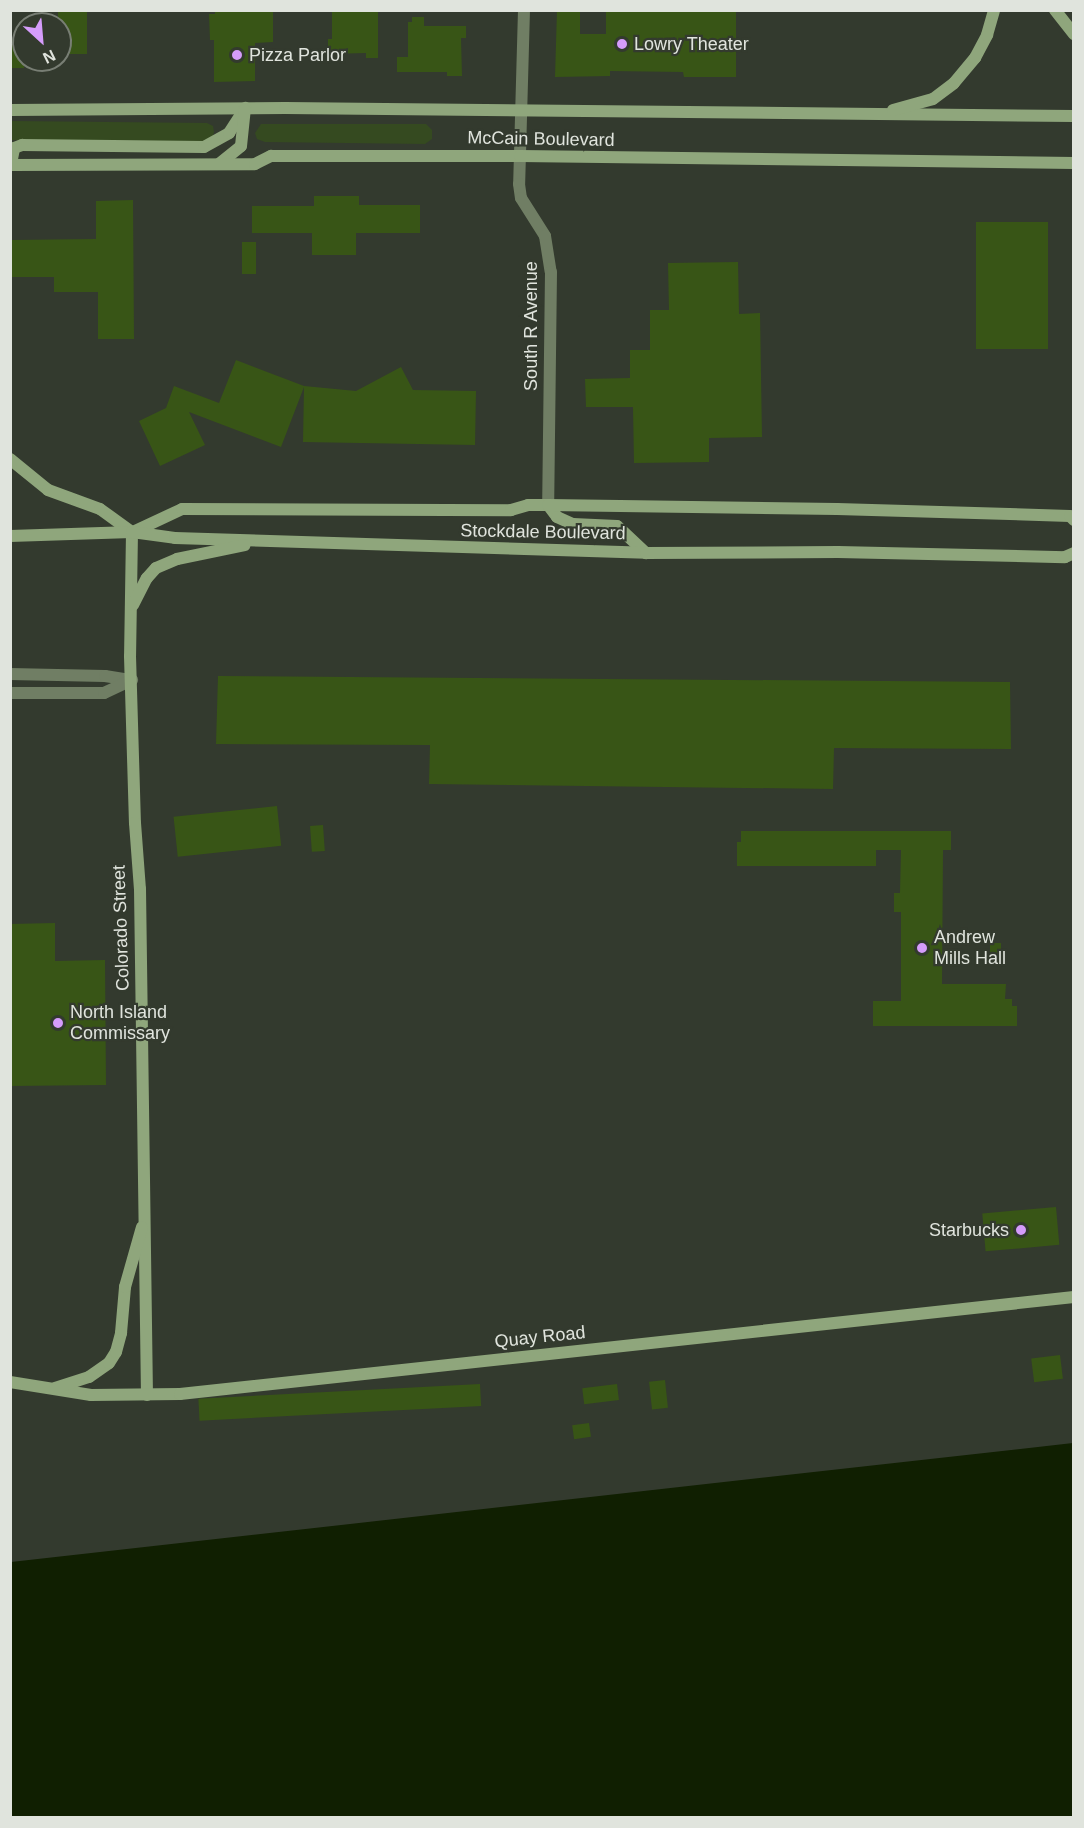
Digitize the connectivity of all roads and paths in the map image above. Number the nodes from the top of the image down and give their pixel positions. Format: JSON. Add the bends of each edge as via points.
{"nodes":[{"id":1,"x":524,"y":10,"type":"edge"},
{"id":2,"x":994,"y":10,"type":"edge"},
{"id":3,"x":1055,"y":10,"type":"edge"},
{"id":4,"x":1074,"y":34,"type":"edge"},
{"id":5,"x":245,"y":108,"type":"junction"},
{"id":6,"x":10,"y":110,"type":"edge"},
{"id":7,"x":522,"y":112,"type":"junction"},
{"id":8,"x":862,"y":114,"type":"junction"},
{"id":9,"x":1074,"y":116,"type":"edge"},
{"id":10,"x":520,"y":156,"type":"junction"},
{"id":11,"x":1074,"y":163,"type":"edge"},
{"id":12,"x":11,"y":164,"type":"edge"},
{"id":13,"x":219,"y":164,"type":"junction"},
{"id":14,"x":10,"y":459,"type":"edge"},
{"id":15,"x":548,"y":505,"type":"junction"},
{"id":16,"x":1074,"y":520,"type":"edge"},
{"id":17,"x":132,"y":532,"type":"junction"},
{"id":18,"x":12,"y":537,"type":"edge"},
{"id":19,"x":264,"y":542,"type":"junction"},
{"id":20,"x":646,"y":553,"type":"junction"},
{"id":21,"x":1074,"y":553,"type":"edge"},
{"id":22,"x":132,"y":608,"type":"junction"},
{"id":23,"x":10,"y":674,"type":"edge"},
{"id":24,"x":132,"y":680,"type":"junction"},
{"id":25,"x":10,"y":693,"type":"edge"},
{"id":26,"x":146,"y":1215,"type":"junction"},
{"id":27,"x":1074,"y":1297,"type":"edge"},
{"id":28,"x":10,"y":1382,"type":"edge"},
{"id":29,"x":50,"y":1389,"type":"junction"},
{"id":30,"x":147,"y":1395,"type":"junction"}],
"edges":[{"from":1,"to":7,"type":"street","name":"South R Avenue"},
{"from":2,"to":8,"type":"main road","via":[[975,58],[954,83],[933,99]]},
{"from":3,"to":4,"type":"main road"},
{"from":5,"to":6,"type":"main road","name":"McCain Boulevard"},
{"from":5,"to":7,"type":"main road","name":"McCain Boulevard"},
{"from":5,"to":12,"type":"main road","via":[[229,133],[204,147],[22,145],[14,148]]},
{"from":5,"to":13,"type":"main road","via":[[241,146]]},
{"from":7,"to":8,"type":"main road","name":"McCain Boulevard"},
{"from":7,"to":10,"type":"street","name":"South R Avenue"},
{"from":8,"to":9,"type":"main road","name":"McCain Boulevard"},
{"from":10,"to":11,"type":"main road","name":"McCain Boulevard"},
{"from":10,"to":13,"type":"main road","name":"McCain Boulevard","via":[[271,156],[255,164]]},
{"from":10,"to":15,"type":"street","name":"South R Avenue","via":[[521,198],[545,236],[551,272]]},
{"from":12,"to":13,"type":"main road","name":"McCain Boulevard"},
{"from":14,"to":17,"type":"main road","via":[[48,490],[100,509]]},
{"from":15,"to":16,"type":"main road","via":[[837,509],[1070,516]]},
{"from":15,"to":17,"type":"main road","via":[[512,510],[182,509]]},
{"from":15,"to":20,"type":"main road","via":[[557,518],[573,524],[617,526]]},
{"from":17,"to":18,"type":"main road","name":"Stockdale Boulevard"},
{"from":17,"to":19,"type":"main road","name":"Stockdale Boulevard"},
{"from":17,"to":22,"type":"main road","name":"Colorado Street"},
{"from":19,"to":20,"type":"main road","name":"Stockdale Boulevard"},
{"from":19,"to":22,"type":"main road","via":[[177,559],[156,568]]},
{"from":20,"to":21,"type":"main road","name":"Stockdale Boulevard","via":[[1065,557]]},
{"from":22,"to":24,"type":"main road","name":"Colorado Street"},
{"from":23,"to":24,"type":"street"},
{"from":24,"to":25,"type":"street","via":[[104,693]]},
{"from":24,"to":26,"type":"main road","name":"Colorado Street"},
{"from":26,"to":29,"type":"main road","via":[[125,1287],[122,1333],[116,1352],[109,1363],[89,1377]]},
{"from":26,"to":30,"type":"main road","name":"Colorado Street"},
{"from":27,"to":30,"type":"main road","name":"Quay Road"},
{"from":28,"to":29,"type":"main road","name":"Quay Road"},
{"from":29,"to":30,"type":"main road","name":"Quay Road","via":[[91,1395]]}]}
